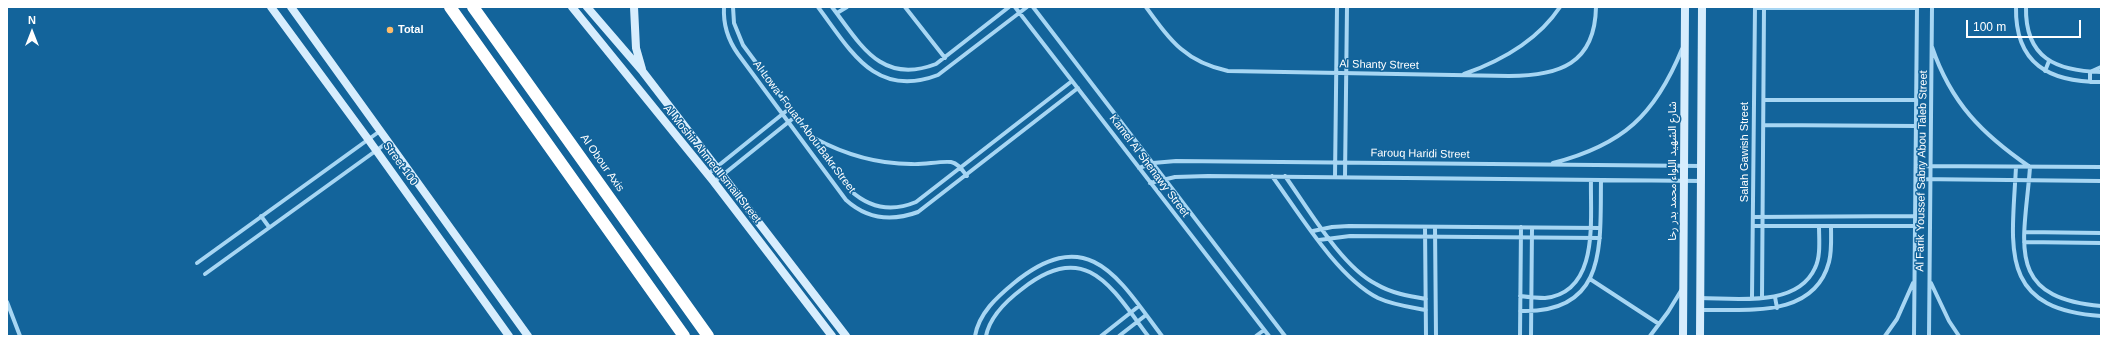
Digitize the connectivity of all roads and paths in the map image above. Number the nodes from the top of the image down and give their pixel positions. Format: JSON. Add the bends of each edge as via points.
{"nodes":[{"id":1,"x":271,"y":7,"type":"edge"},
{"id":2,"x":291,"y":7,"type":"edge"},
{"id":3,"x":450,"y":7,"type":"edge"},
{"id":4,"x":473,"y":7,"type":"edge"},
{"id":5,"x":572,"y":7,"type":"edge"},
{"id":6,"x":588,"y":7,"type":"edge"},
{"id":7,"x":634,"y":7,"type":"edge"},
{"id":8,"x":724,"y":7,"type":"edge"},
{"id":9,"x":734,"y":7,"type":"edge"},
{"id":10,"x":818,"y":7,"type":"edge"},
{"id":11,"x":832,"y":7,"type":"edge"},
{"id":12,"x":847,"y":7,"type":"edge"},
{"id":13,"x":905,"y":7,"type":"edge"},
{"id":14,"x":1009,"y":7,"type":"edge"},
{"id":15,"x":1015,"y":7,"type":"edge"},
{"id":16,"x":1027,"y":7,"type":"edge"},
{"id":17,"x":1032,"y":7,"type":"edge"},
{"id":18,"x":1146,"y":7,"type":"edge"},
{"id":19,"x":1337,"y":7,"type":"edge"},
{"id":20,"x":1347,"y":7,"type":"edge"},
{"id":21,"x":1560,"y":7,"type":"edge"},
{"id":22,"x":1596,"y":7,"type":"edge"},
{"id":23,"x":1685,"y":7,"type":"edge"},
{"id":24,"x":1702,"y":7,"type":"edge"},
{"id":25,"x":1932,"y":7,"type":"edge"},
{"id":26,"x":2016,"y":7,"type":"edge"},
{"id":27,"x":2026,"y":7,"type":"edge"},
{"id":28,"x":1755,"y":8,"type":"edge"},
{"id":29,"x":1764,"y":8,"type":"edge"},
{"id":30,"x":1917,"y":8,"type":"edge"},
{"id":31,"x":837,"y":13,"type":"junction"},
{"id":32,"x":1020,"y":13,"type":"junction"},
{"id":33,"x":2030,"y":36,"type":"junction"},
{"id":34,"x":2021,"y":40,"type":"junction"},
{"id":35,"x":1685,"y":43,"type":"junction"},
{"id":36,"x":1932,"y":47,"type":"junction"},
{"id":37,"x":945,"y":58,"type":"junction"},
{"id":38,"x":2049,"y":61,"type":"junction"},
{"id":39,"x":2101,"y":67,"type":"edge"},
{"id":40,"x":2044,"y":71,"type":"junction"},
{"id":41,"x":643,"y":72,"type":"junction"},
{"id":42,"x":2090,"y":72,"type":"junction"},
{"id":43,"x":2101,"y":72,"type":"edge"},
{"id":44,"x":1336,"y":73,"type":"junction"},
{"id":45,"x":1346,"y":74,"type":"junction"},
{"id":46,"x":1460,"y":75,"type":"junction"},
{"id":47,"x":1072,"y":81,"type":"junction"},
{"id":48,"x":2090,"y":82,"type":"junction"},
{"id":49,"x":2101,"y":82,"type":"edge"},
{"id":50,"x":1078,"y":88,"type":"junction"},
{"id":51,"x":1764,"y":100,"type":"junction"},
{"id":52,"x":1916,"y":100,"type":"junction"},
{"id":53,"x":790,"y":108,"type":"junction"},
{"id":54,"x":782,"y":114,"type":"junction"},
{"id":55,"x":796,"y":116,"type":"junction"},
{"id":56,"x":788,"y":122,"type":"junction"},
{"id":57,"x":1764,"y":125,"type":"junction"},
{"id":58,"x":1916,"y":126,"type":"junction"},
{"id":59,"x":380,"y":131,"type":"junction"},
{"id":60,"x":811,"y":137,"type":"junction"},
{"id":61,"x":368,"y":139,"type":"junction"},
{"id":62,"x":388,"y":142,"type":"junction"},
{"id":63,"x":376,"y":150,"type":"junction"},
{"id":64,"x":1153,"y":163,"type":"junction"},
{"id":65,"x":1335,"y":163,"type":"junction"},
{"id":66,"x":1345,"y":163,"type":"junction"},
{"id":67,"x":1548,"y":165,"type":"junction"},
{"id":68,"x":1684,"y":166,"type":"junction"},
{"id":69,"x":1701,"y":166,"type":"junction"},
{"id":70,"x":1916,"y":166,"type":"junction"},
{"id":71,"x":1931,"y":166,"type":"junction"},
{"id":72,"x":716,"y":167,"type":"junction"},
{"id":73,"x":2016,"y":167,"type":"junction"},
{"id":74,"x":2030,"y":167,"type":"junction"},
{"id":75,"x":960,"y":168,"type":"junction"},
{"id":76,"x":1139,"y":168,"type":"junction"},
{"id":77,"x":2101,"y":168,"type":"edge"},
{"id":78,"x":708,"y":174,"type":"junction"},
{"id":79,"x":722,"y":175,"type":"junction"},
{"id":80,"x":967,"y":176,"type":"junction"},
{"id":81,"x":1272,"y":176,"type":"junction"},
{"id":82,"x":1285,"y":176,"type":"junction"},
{"id":83,"x":1335,"y":177,"type":"junction"},
{"id":84,"x":1345,"y":177,"type":"junction"},
{"id":85,"x":1164,"y":179,"type":"junction"},
{"id":86,"x":1916,"y":179,"type":"junction"},
{"id":87,"x":1931,"y":179,"type":"junction"},
{"id":88,"x":1591,"y":180,"type":"junction"},
{"id":89,"x":1601,"y":180,"type":"junction"},
{"id":90,"x":1684,"y":180,"type":"junction"},
{"id":91,"x":2016,"y":180,"type":"junction"},
{"id":92,"x":2029,"y":180,"type":"junction"},
{"id":93,"x":1701,"y":181,"type":"junction"},
{"id":94,"x":2101,"y":181,"type":"edge"},
{"id":95,"x":714,"y":182,"type":"junction"},
{"id":96,"x":1150,"y":183,"type":"junction"},
{"id":97,"x":261,"y":216,"type":"junction"},
{"id":98,"x":1915,"y":216,"type":"junction"},
{"id":99,"x":1753,"y":217,"type":"junction"},
{"id":100,"x":1763,"y":217,"type":"junction"},
{"id":101,"x":1753,"y":226,"type":"junction"},
{"id":102,"x":1763,"y":226,"type":"junction"},
{"id":103,"x":1819,"y":226,"type":"junction"},
{"id":104,"x":1831,"y":226,"type":"junction"},
{"id":105,"x":1915,"y":226,"type":"junction"},
{"id":106,"x":270,"y":227,"type":"junction"},
{"id":107,"x":1425,"y":227,"type":"junction"},
{"id":108,"x":1435,"y":227,"type":"junction"},
{"id":109,"x":1521,"y":228,"type":"junction"},
{"id":110,"x":1532,"y":228,"type":"junction"},
{"id":111,"x":1590,"y":228,"type":"junction"},
{"id":112,"x":1600,"y":228,"type":"junction"},
{"id":113,"x":1323,"y":229,"type":"junction"},
{"id":114,"x":1313,"y":231,"type":"junction"},
{"id":115,"x":2025,"y":232,"type":"junction"},
{"id":116,"x":2101,"y":233,"type":"edge"},
{"id":117,"x":1425,"y":237,"type":"junction"},
{"id":118,"x":1435,"y":237,"type":"junction"},
{"id":119,"x":1329,"y":238,"type":"junction"},
{"id":120,"x":1521,"y":238,"type":"junction"},
{"id":121,"x":1532,"y":238,"type":"junction"},
{"id":122,"x":1589,"y":238,"type":"junction"},
{"id":123,"x":1600,"y":238,"type":"junction"},
{"id":124,"x":1319,"y":240,"type":"junction"},
{"id":125,"x":2024,"y":242,"type":"junction"},
{"id":126,"x":2101,"y":243,"type":"edge"},
{"id":127,"x":196,"y":263,"type":"dead end"},
{"id":128,"x":205,"y":274,"type":"dead end"},
{"id":129,"x":1590,"y":279,"type":"junction"},
{"id":130,"x":1915,"y":279,"type":"junction"},
{"id":131,"x":1930,"y":280,"type":"junction"},
{"id":132,"x":1683,"y":286,"type":"junction"},
{"id":133,"x":1520,"y":296,"type":"junction"},
{"id":134,"x":1531,"y":297,"type":"junction"},
{"id":135,"x":1752,"y":297,"type":"junction"},
{"id":136,"x":1762,"y":297,"type":"junction"},
{"id":137,"x":1775,"y":297,"type":"junction"},
{"id":138,"x":997,"y":298,"type":"junction"},
{"id":139,"x":1700,"y":298,"type":"junction"},
{"id":140,"x":1426,"y":299,"type":"junction"},
{"id":141,"x":7,"y":302,"type":"edge"},
{"id":142,"x":1004,"y":305,"type":"junction"},
{"id":143,"x":1139,"y":306,"type":"junction"},
{"id":144,"x":2101,"y":306,"type":"edge"},
{"id":145,"x":1777,"y":308,"type":"junction"},
{"id":146,"x":1426,"y":310,"type":"junction"},
{"id":147,"x":1700,"y":310,"type":"junction"},
{"id":148,"x":1520,"y":311,"type":"junction"},
{"id":149,"x":1531,"y":311,"type":"junction"},
{"id":150,"x":1131,"y":313,"type":"junction"},
{"id":151,"x":1146,"y":315,"type":"junction"},
{"id":152,"x":2101,"y":316,"type":"edge"},
{"id":153,"x":1138,"y":322,"type":"junction"},
{"id":154,"x":1659,"y":324,"type":"junction"},
{"id":155,"x":1264,"y":330,"type":"junction"},
{"id":156,"x":20,"y":336,"type":"edge"},
{"id":157,"x":509,"y":336,"type":"edge"},
{"id":158,"x":528,"y":336,"type":"edge"},
{"id":159,"x":684,"y":336,"type":"edge"},
{"id":160,"x":708,"y":336,"type":"edge"},
{"id":161,"x":832,"y":336,"type":"edge"},
{"id":162,"x":846,"y":336,"type":"edge"},
{"id":163,"x":976,"y":336,"type":"edge"},
{"id":164,"x":986,"y":336,"type":"edge"},
{"id":165,"x":1101,"y":336,"type":"edge"},
{"id":166,"x":1119,"y":336,"type":"edge"},
{"id":167,"x":1148,"y":336,"type":"edge"},
{"id":168,"x":1162,"y":336,"type":"edge"},
{"id":169,"x":1256,"y":336,"type":"edge"},
{"id":170,"x":1269,"y":336,"type":"edge"},
{"id":171,"x":1285,"y":336,"type":"edge"},
{"id":172,"x":1426,"y":336,"type":"edge"},
{"id":173,"x":1436,"y":336,"type":"edge"},
{"id":174,"x":1520,"y":336,"type":"edge"},
{"id":175,"x":1531,"y":336,"type":"edge"},
{"id":176,"x":1650,"y":336,"type":"edge"},
{"id":177,"x":1683,"y":336,"type":"edge"},
{"id":178,"x":1700,"y":336,"type":"edge"},
{"id":179,"x":1884,"y":336,"type":"edge"},
{"id":180,"x":1914,"y":336,"type":"edge"},
{"id":181,"x":1929,"y":336,"type":"edge"},
{"id":182,"x":1959,"y":336,"type":"edge"}],
"edges":[{"from":1,"to":61,"type":"street","name":"Street 100"},
{"from":2,"to":59,"type":"street","name":"Street 100"},
{"from":3,"to":159,"type":"highway"},
{"from":4,"to":160,"type":"highway","name":"Al Obour Axis"},
{"from":5,"to":78,"type":"street","name":"Al Moshir Ahmed Ismail Street"},
{"from":6,"to":41,"type":"street","name":"Al Moshir Ahmed Ismail Street"},
{"from":7,"to":41,"type":"street","via":[[636,48]]},
{"from":8,"to":54,"type":"street","name":"Al Lowa' Fouad Abou Bakr Street","via":[[724,22],[732,46]]},
{"from":9,"to":53,"type":"street","name":"Al Lowa' Fouad Abou Bakr Street","via":[[734,23],[743,45]]},
{"from":10,"to":32,"type":"street","via":[[864,66],[892,81],[908,82],[924,81],[938,75]]},
{"from":11,"to":31,"type":"street"},
{"from":12,"to":31,"type":"street"},
{"from":13,"to":37,"type":"street"},
{"from":14,"to":37,"type":"street"},
{"from":15,"to":32,"type":"street","name":"Kamel Al Shenawy Street"},
{"from":16,"to":32,"type":"street"},
{"from":17,"to":64,"type":"street","name":"Kamel Al Shenawy Street"},
{"from":18,"to":44,"type":"street","name":"Al Shanty Street","via":[[1177,47],[1188,56],[1214,68],[1235,72]]},
{"from":19,"to":44,"type":"street"},
{"from":20,"to":45,"type":"street"},
{"from":21,"to":46,"type":"street","via":[[1544,27],[1529,40],[1484,67]]},
{"from":22,"to":46,"type":"street","name":"Al Shanty Street","via":[[1590,41],[1584,52],[1564,68],[1529,76]]},
{"from":23,"to":35,"type":"street","name":"شارع الشهيد اللواء محمد بدر رخا"},
{"from":24,"to":69,"type":"street"},
{"from":25,"to":36,"type":"street","name":"Al Farik Youssef Sabry Abou Taleb Street"},
{"from":26,"to":34,"type":"street"},
{"from":27,"to":33,"type":"street"},
{"from":28,"to":29,"type":"street"},
{"from":28,"to":99,"type":"street","name":"Salah Gawish Street"},
{"from":29,"to":30,"type":"street"},
{"from":29,"to":51,"type":"street","name":"Salah Gawish Street"},
{"from":30,"to":52,"type":"street","name":"Al Farik Youssef Sabry Abou Taleb Street"},
{"from":31,"to":37,"type":"street","via":[[861,45],[882,64],[909,71],[923,69]]},
{"from":32,"to":47,"type":"street","name":"Kamel Al Shenawy Street"},
{"from":33,"to":34,"type":"street"},
{"from":33,"to":38,"type":"street","via":[[2038,50]]},
{"from":34,"to":40,"type":"street","via":[[2027,52]]},
{"from":35,"to":67,"type":"street","via":[[1662,91],[1634,124],[1599,148]]},
{"from":35,"to":68,"type":"street","name":"شارع الشهيد اللواء محمد بدر رخا"},
{"from":36,"to":71,"type":"street","name":"Al Farik Youssef Sabry Abou Taleb Street"},
{"from":36,"to":74,"type":"street","via":[[1947,84],[1969,116],[1997,143]]},
{"from":38,"to":40,"type":"street"},
{"from":38,"to":42,"type":"street","via":[[2062,68]]},
{"from":39,"to":42,"type":"street"},
{"from":40,"to":48,"type":"street","via":[[2058,78]]},
{"from":41,"to":72,"type":"street","name":"Al Moshir Ahmed Ismail Street"},
{"from":42,"to":43,"type":"street"},
{"from":42,"to":48,"type":"street"},
{"from":44,"to":45,"type":"street","name":"Al Shanty Street"},
{"from":44,"to":65,"type":"street"},
{"from":45,"to":46,"type":"street","name":"Al Shanty Street"},
{"from":45,"to":66,"type":"street"},
{"from":47,"to":50,"type":"street","name":"Kamel Al Shenawy Street"},
{"from":47,"to":75,"type":"street","name":"Al Lowa' Fouad Abou Bakr Street"},
{"from":48,"to":49,"type":"street"},
{"from":50,"to":76,"type":"street","name":"Kamel Al Shenawy Street"},
{"from":50,"to":80,"type":"street","name":"Al Lowa' Fouad Abou Bakr Street"},
{"from":51,"to":52,"type":"street"},
{"from":51,"to":57,"type":"street","name":"Salah Gawish Street"},
{"from":52,"to":58,"type":"street","name":"Al Farik Youssef Sabry Abou Taleb Street"},
{"from":53,"to":54,"type":"street"},
{"from":53,"to":55,"type":"street","name":"Al Lowa' Fouad Abou Bakr Street"},
{"from":54,"to":56,"type":"street","name":"Al Lowa' Fouad Abou Bakr Street"},
{"from":54,"to":72,"type":"street"},
{"from":55,"to":56,"type":"street"},
{"from":55,"to":60,"type":"street","name":"Al Lowa' Fouad Abou Bakr Street"},
{"from":56,"to":79,"type":"street"},
{"from":56,"to":80,"type":"street","name":"Al Lowa' Fouad Abou Bakr Street","via":[[846,200],[859,210],[875,217],[889,219],[918,212]]},
{"from":57,"to":58,"type":"street"},
{"from":57,"to":100,"type":"street","name":"Salah Gawish Street"},
{"from":58,"to":70,"type":"street","name":"Al Farik Youssef Sabry Abou Taleb Street"},
{"from":59,"to":61,"type":"street"},
{"from":59,"to":62,"type":"street","name":"Street 100"},
{"from":60,"to":75,"type":"street","via":[[839,150],[868,159],[912,164],[951,162]]},
{"from":60,"to":75,"type":"street","name":"Al Lowa' Fouad Abou Bakr Street","via":[[851,190],[859,198],[878,207],[904,207],[916,202]]},
{"from":61,"to":63,"type":"street","name":"Street 100"},
{"from":61,"to":97,"type":"street"},
{"from":62,"to":63,"type":"street"},
{"from":62,"to":158,"type":"street","name":"Street 100"},
{"from":63,"to":106,"type":"street"},
{"from":63,"to":157,"type":"street","name":"Street 100"},
{"from":64,"to":65,"type":"street","name":"Farouq Haridi Street"},
{"from":64,"to":76,"type":"street","name":"Farouq Haridi Street"},
{"from":64,"to":85,"type":"street","name":"Kamel Al Shenawy Street"},
{"from":65,"to":66,"type":"street","name":"Farouq Haridi Street"},
{"from":65,"to":83,"type":"street"},
{"from":66,"to":67,"type":"street","name":"Farouq Haridi Street"},
{"from":66,"to":84,"type":"street"},
{"from":67,"to":68,"type":"street","name":"Farouq Haridi Street"},
{"from":68,"to":69,"type":"street","name":"Farouq Haridi Street"},
{"from":68,"to":90,"type":"street","name":"شارع الشهيد اللواء محمد بدر رخا"},
{"from":69,"to":93,"type":"street"},
{"from":70,"to":71,"type":"street"},
{"from":70,"to":86,"type":"street","name":"Al Farik Youssef Sabry Abou Taleb Street"},
{"from":71,"to":73,"type":"street"},
{"from":71,"to":87,"type":"street","name":"Al Farik Youssef Sabry Abou Taleb Street"},
{"from":72,"to":78,"type":"street"},
{"from":72,"to":79,"type":"street","name":"Al Moshir Ahmed Ismail Street"},
{"from":73,"to":74,"type":"street"},
{"from":73,"to":91,"type":"street"},
{"from":74,"to":77,"type":"street"},
{"from":74,"to":92,"type":"street"},
{"from":75,"to":80,"type":"street"},
{"from":76,"to":96,"type":"street","name":"Kamel Al Shenawy Street"},
{"from":78,"to":95,"type":"street","name":"Al Moshir Ahmed Ismail Street"},
{"from":79,"to":95,"type":"street"},
{"from":79,"to":162,"type":"street","name":"Al Moshir Ahmed Ismail Street"},
{"from":81,"to":82,"type":"street"},
{"from":81,"to":85,"type":"street","via":[[1186,176]]},
{"from":81,"to":114,"type":"street"},
{"from":82,"to":83,"type":"street"},
{"from":82,"to":113,"type":"street"},
{"from":83,"to":84,"type":"street"},
{"from":84,"to":88,"type":"street"},
{"from":85,"to":96,"type":"street"},
{"from":85,"to":171,"type":"street","name":"Kamel Al Shenawy Street"},
{"from":86,"to":87,"type":"street"},
{"from":86,"to":98,"type":"street","name":"Al Farik Youssef Sabry Abou Taleb Street"},
{"from":87,"to":91,"type":"street"},
{"from":87,"to":131,"type":"street","name":"Al Farik Youssef Sabry Abou Taleb Street"},
{"from":88,"to":89,"type":"street"},
{"from":88,"to":111,"type":"street"},
{"from":89,"to":90,"type":"street"},
{"from":89,"to":112,"type":"street"},
{"from":90,"to":93,"type":"street"},
{"from":90,"to":132,"type":"street","name":"شارع الشهيد اللواء محمد بدر رخا"},
{"from":91,"to":92,"type":"street"},
{"from":91,"to":152,"type":"street","via":[[2014,253],[2020,276],[2026,286],[2044,302],[2056,308]]},
{"from":92,"to":94,"type":"street"},
{"from":92,"to":115,"type":"street"},
{"from":93,"to":139,"type":"street"},
{"from":95,"to":161,"type":"street","name":"Al Moshir Ahmed Ismail Street"},
{"from":96,"to":155,"type":"street","name":"Kamel Al Shenawy Street"},
{"from":97,"to":106,"type":"street"},
{"from":97,"to":127,"type":"street"},
{"from":98,"to":100,"type":"street"},
{"from":98,"to":105,"type":"street","name":"Al Farik Youssef Sabry Abou Taleb Street"},
{"from":99,"to":100,"type":"street"},
{"from":99,"to":101,"type":"street","name":"Salah Gawish Street"},
{"from":100,"to":102,"type":"street","name":"Salah Gawish Street"},
{"from":101,"to":102,"type":"street"},
{"from":101,"to":135,"type":"street","name":"Salah Gawish Street"},
{"from":102,"to":103,"type":"street"},
{"from":102,"to":136,"type":"street","name":"Salah Gawish Street"},
{"from":103,"to":104,"type":"street"},
{"from":103,"to":137,"type":"street","via":[[1818,260],[1812,275],[1792,292]]},
{"from":104,"to":105,"type":"street"},
{"from":104,"to":145,"type":"street","via":[[1829,260],[1822,280],[1797,302]]},
{"from":105,"to":130,"type":"street","name":"Al Farik Youssef Sabry Abou Taleb Street"},
{"from":106,"to":128,"type":"street"},
{"from":107,"to":108,"type":"street"},
{"from":107,"to":113,"type":"street","via":[[1349,226]]},
{"from":107,"to":117,"type":"street"},
{"from":108,"to":109,"type":"street"},
{"from":108,"to":118,"type":"street"},
{"from":109,"to":110,"type":"street"},
{"from":109,"to":120,"type":"street"},
{"from":110,"to":111,"type":"street"},
{"from":110,"to":121,"type":"street"},
{"from":111,"to":112,"type":"street"},
{"from":111,"to":122,"type":"street"},
{"from":112,"to":123,"type":"street"},
{"from":113,"to":114,"type":"street"},
{"from":113,"to":119,"type":"street"},
{"from":114,"to":124,"type":"street"},
{"from":115,"to":116,"type":"street"},
{"from":115,"to":125,"type":"street"},
{"from":117,"to":118,"type":"street"},
{"from":117,"to":119,"type":"street"},
{"from":117,"to":140,"type":"street"},
{"from":118,"to":120,"type":"street"},
{"from":118,"to":173,"type":"street"},
{"from":119,"to":124,"type":"street"},
{"from":119,"to":140,"type":"street","via":[[1356,269],[1375,284],[1392,292]]},
{"from":120,"to":121,"type":"street"},
{"from":120,"to":133,"type":"street"},
{"from":121,"to":122,"type":"street"},
{"from":121,"to":134,"type":"street"},
{"from":122,"to":123,"type":"street"},
{"from":122,"to":134,"type":"street","via":[[1586,264],[1575,282],[1552,296]]},
{"from":123,"to":129,"type":"street","via":[[1597,262]]},
{"from":124,"to":146,"type":"street","via":[[1341,268],[1370,293],[1388,302]]},
{"from":125,"to":126,"type":"street"},
{"from":125,"to":144,"type":"street","via":[[2025,262],[2042,289],[2061,299]]},
{"from":129,"to":149,"type":"street","via":[[1577,295],[1564,304],[1549,310]]},
{"from":129,"to":154,"type":"street"},
{"from":130,"to":179,"type":"street","via":[[1907,300]]},
{"from":130,"to":180,"type":"street","name":"Al Farik Youssef Sabry Abou Taleb Street"},
{"from":131,"to":181,"type":"street","name":"Al Farik Youssef Sabry Abou Taleb Street"},
{"from":131,"to":182,"type":"street"},
{"from":132,"to":154,"type":"street"},
{"from":132,"to":177,"type":"street","name":"شارع الشهيد اللواء محمد بدر رخا"},
{"from":133,"to":134,"type":"street"},
{"from":133,"to":148,"type":"street"},
{"from":134,"to":149,"type":"street"},
{"from":135,"to":136,"type":"street"},
{"from":135,"to":139,"type":"street"},
{"from":136,"to":137,"type":"street"},
{"from":137,"to":145,"type":"street"},
{"from":138,"to":142,"type":"street"},
{"from":138,"to":143,"type":"street","via":[[1037,266],[1050,260],[1078,258],[1092,261],[1110,272]]},
{"from":138,"to":163,"type":"street","via":[[981,318]]},
{"from":139,"to":147,"type":"street"},
{"from":140,"to":146,"type":"street"},
{"from":141,"to":156,"type":"street"},
{"from":142,"to":150,"type":"street","via":[[1042,275],[1065,268],[1078,268],[1102,278]]},
{"from":142,"to":164,"type":"street","via":[[991,321]]},
{"from":143,"to":150,"type":"street"},
{"from":143,"to":151,"type":"street"},
{"from":145,"to":147,"type":"street"},
{"from":146,"to":172,"type":"street"},
{"from":147,"to":178,"type":"street"},
{"from":148,"to":149,"type":"street"},
{"from":148,"to":174,"type":"street"},
{"from":149,"to":175,"type":"street"},
{"from":150,"to":153,"type":"street"},
{"from":150,"to":165,"type":"street"},
{"from":151,"to":153,"type":"street"},
{"from":151,"to":168,"type":"street"},
{"from":153,"to":166,"type":"street"},
{"from":153,"to":167,"type":"street"},
{"from":154,"to":176,"type":"street"},
{"from":155,"to":169,"type":"street"},
{"from":155,"to":170,"type":"street","name":"Kamel Al Shenawy Street"}]}
